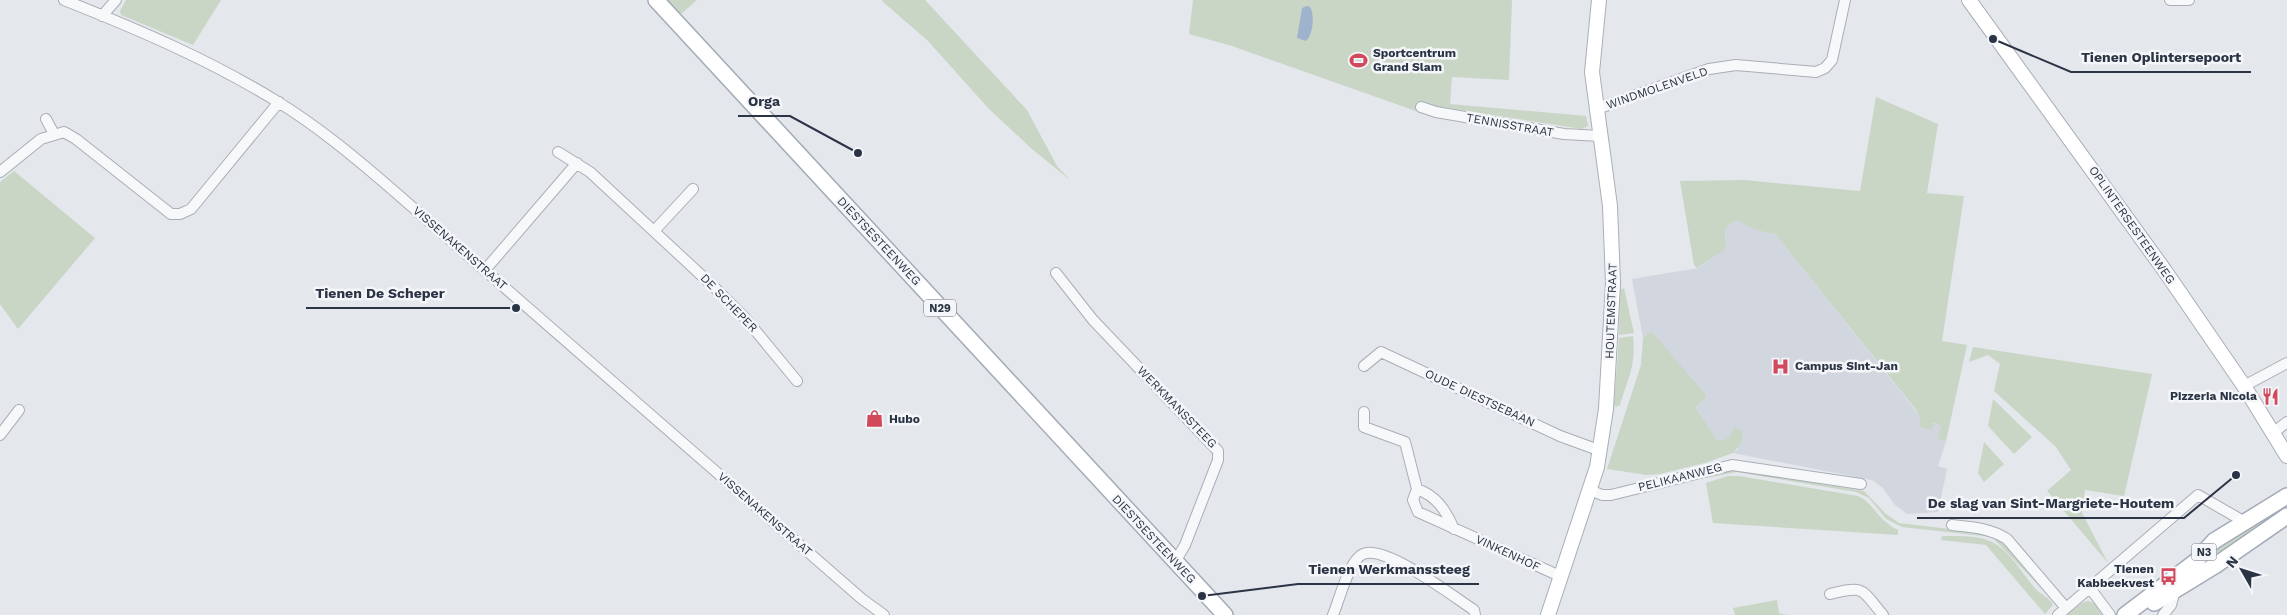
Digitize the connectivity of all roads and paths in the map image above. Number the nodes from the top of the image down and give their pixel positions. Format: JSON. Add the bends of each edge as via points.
{"nodes":[{"id":1,"x":64,"y":0,"type":"edge"},
{"id":2,"x":116,"y":0,"type":"edge"},
{"id":3,"x":656,"y":0,"type":"edge"},
{"id":4,"x":1599,"y":0,"type":"edge"},
{"id":5,"x":1845,"y":0,"type":"edge"},
{"id":6,"x":1969,"y":0,"type":"edge"},
{"id":7,"x":2170,"y":0,"type":"edge"},
{"id":8,"x":2189,"y":0,"type":"edge"},
{"id":9,"x":102,"y":16,"type":"junction"},
{"id":10,"x":278,"y":102,"type":"junction"},
{"id":11,"x":1421,"y":107,"type":"dead end"},
{"id":12,"x":1597,"y":110,"type":"junction"},
{"id":13,"x":46,"y":119,"type":"dead end"},
{"id":14,"x":54,"y":134,"type":"junction"},
{"id":15,"x":1600,"y":136,"type":"junction"},
{"id":16,"x":558,"y":152,"type":"dead end"},
{"id":17,"x":576,"y":163,"type":"junction"},
{"id":18,"x":0,"y":172,"type":"edge"},
{"id":19,"x":693,"y":189,"type":"dead end"},
{"id":20,"x":654,"y":231,"type":"junction"},
{"id":21,"x":485,"y":270,"type":"junction"},
{"id":22,"x":1056,"y":274,"type":"dead end"},
{"id":23,"x":2287,"y":363,"type":"edge"},
{"id":24,"x":1364,"y":366,"type":"dead end"},
{"id":25,"x":797,"y":381,"type":"dead end"},
{"id":26,"x":2244,"y":386,"type":"junction"},
{"id":27,"x":19,"y":410,"type":"dead end"},
{"id":28,"x":1364,"y":412,"type":"dead end"},
{"id":29,"x":2287,"y":422,"type":"edge"},
{"id":30,"x":2,"y":427,"type":"edge"},
{"id":31,"x":2274,"y":433,"type":"junction"},
{"id":32,"x":1601,"y":451,"type":"junction"},
{"id":33,"x":2287,"y":456,"type":"edge"},
{"id":34,"x":1861,"y":484,"type":"dead end"},
{"id":35,"x":1417,"y":489,"type":"junction"},
{"id":36,"x":1590,"y":490,"type":"junction"},
{"id":37,"x":2287,"y":496,"type":"edge"},
{"id":38,"x":2287,"y":516,"type":"edge"},
{"id":39,"x":2245,"y":522,"type":"junction"},
{"id":40,"x":1952,"y":525,"type":"dead end"},
{"id":41,"x":1454,"y":529,"type":"junction"},
{"id":42,"x":1175,"y":562,"type":"junction"},
{"id":43,"x":1562,"y":577,"type":"junction"},
{"id":44,"x":2090,"y":588,"type":"junction"},
{"id":45,"x":2175,"y":591,"type":"junction"},
{"id":46,"x":1830,"y":594,"type":"dead end"},
{"id":47,"x":2066,"y":608,"type":"junction"},
{"id":48,"x":884,"y":615,"type":"edge"},
{"id":49,"x":1225,"y":615,"type":"edge"},
{"id":50,"x":1333,"y":615,"type":"edge"},
{"id":51,"x":1475,"y":615,"type":"edge"},
{"id":52,"x":1548,"y":615,"type":"edge"},
{"id":53,"x":1883,"y":615,"type":"edge"},
{"id":54,"x":2058,"y":615,"type":"edge"},
{"id":55,"x":2110,"y":615,"type":"edge"},
{"id":56,"x":2125,"y":615,"type":"edge"},
{"id":57,"x":2136,"y":615,"type":"edge"},
{"id":58,"x":2163,"y":615,"type":"edge"}],
"edges":[{"from":1,"to":9,"type":"street","name":"VISSENAKENSTRAAT"},
{"from":2,"to":9,"type":"street"},
{"from":3,"to":42,"type":"main road","name":"DIESTSESTEENWEG","number":"N29"},
{"from":4,"to":12,"type":"street","name":"HOUTEMSTRAAT","via":[[1592,72]]},
{"from":5,"to":12,"type":"street","name":"WINDMOLENVELD","via":[[1832,60],[1816,72],[1736,65],[1710,70]]},
{"from":6,"to":26,"type":"street","name":"OPLINTERSESTEENWEG"},
{"from":7,"to":8,"type":"street"},
{"from":9,"to":10,"type":"street","name":"VISSENAKENSTRAAT","via":[[203,61]]},
{"from":10,"to":14,"type":"street","via":[[191,209],[180,214],[171,214],[76,139],[64,132]]},
{"from":10,"to":21,"type":"street","name":"VISSENAKENSTRAAT","via":[[351,154]]},
{"from":11,"to":15,"type":"street","name":"TENNISSTRAAT","via":[[1564,134]]},
{"from":12,"to":15,"type":"street","name":"HOUTEMSTRAAT"},
{"from":13,"to":14,"type":"street"},
{"from":14,"to":18,"type":"street","via":[[41,139]]},
{"from":15,"to":32,"type":"street","name":"HOUTEMSTRAAT","via":[[1610,206],[1613,282]]},
{"from":16,"to":17,"type":"street","name":"DE SCHEPER"},
{"from":17,"to":20,"type":"street","name":"DE SCHEPER"},
{"from":17,"to":21,"type":"street"},
{"from":19,"to":20,"type":"street"},
{"from":20,"to":25,"type":"street","name":"DE SCHEPER","via":[[745,318]]},
{"from":21,"to":48,"type":"street","name":"VISSENAKENSTRAAT"},
{"from":22,"to":42,"type":"street","name":"WERKMANSSTEEG","via":[[1093,320],[1218,451],[1218,460],[1185,545]]},
{"from":23,"to":26,"type":"street"},
{"from":24,"to":32,"type":"street","name":"OUDE DIESTSEBAAN","via":[[1381,352],[1560,436]]},
{"from":26,"to":31,"type":"street","name":"OPLINTERSESTEENWEG"},
{"from":27,"to":30,"type":"street"},
{"from":28,"to":35,"type":"street","name":"VINKENHOF","via":[[1364,426],[1405,442]]},
{"from":29,"to":31,"type":"street"},
{"from":31,"to":33,"type":"street","name":"OPLINTERSESTEENWEG"},
{"from":32,"to":36,"type":"street","name":"HOUTEMSTRAAT"},
{"from":34,"to":36,"type":"street","name":"PELIKAANWEG","via":[[1732,465],[1612,495]]},
{"from":35,"to":41,"type":"street","via":[[1434,497],[1447,513]]},
{"from":35,"to":41,"type":"street","name":"VINKENHOF","via":[[1413,500],[1418,512]]},
{"from":36,"to":43,"type":"street","name":"HOUTEMSTRAAT"},
{"from":37,"to":39,"type":"main road","number":"N3"},
{"from":38,"to":45,"type":"main road","number":"N3"},
{"from":39,"to":44,"type":"street","via":[[2198,495]]},
{"from":39,"to":56,"type":"main road","number":"N3","via":[[2214,541],[2194,562]]},
{"from":40,"to":47,"type":"street","via":[[1997,533],[2007,540]]},
{"from":41,"to":43,"type":"street","name":"VINKENHOF"},
{"from":42,"to":49,"type":"main road","name":"DIESTSESTEENWEG","number":"N29"},
{"from":43,"to":52,"type":"street","name":"HOUTEMSTRAAT"},
{"from":44,"to":47,"type":"street"},
{"from":44,"to":55,"type":"street"},
{"from":45,"to":57,"type":"main road","number":"N3"},
{"from":45,"to":58,"type":"street","via":[[2171,605]]},
{"from":46,"to":53,"type":"street","via":[[1854,588],[1862,590]]},
{"from":47,"to":54,"type":"street"},
{"from":50,"to":51,"type":"street","via":[[1353,565],[1363,554],[1376,552],[1392,558],[1474,610]]}]}
